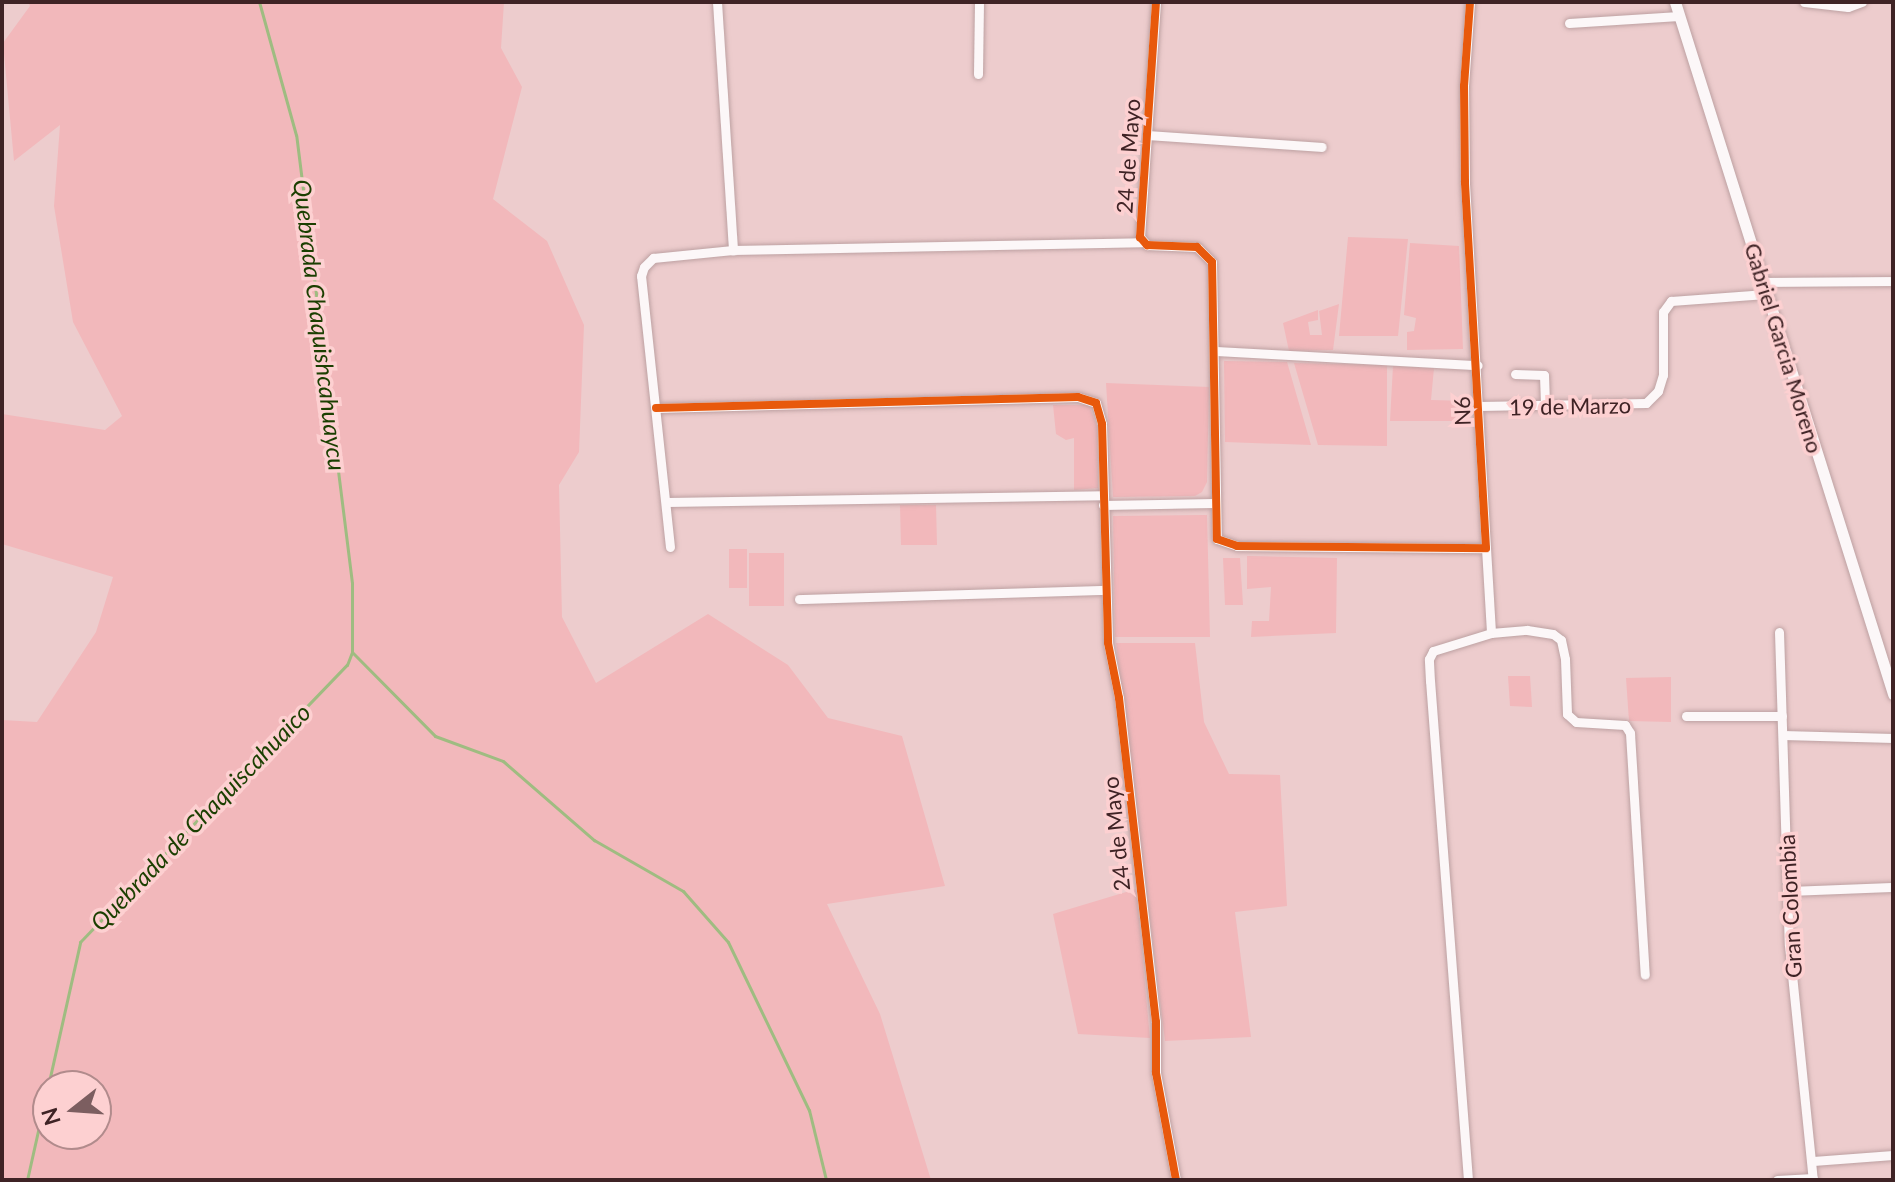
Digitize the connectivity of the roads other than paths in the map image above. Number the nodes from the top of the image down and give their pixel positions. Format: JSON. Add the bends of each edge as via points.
{"nodes":[{"id":1,"x":717,"y":2,"type":"edge"},
{"id":2,"x":979,"y":2,"type":"edge"},
{"id":3,"x":1156,"y":2,"type":"edge"},
{"id":4,"x":1470,"y":2,"type":"edge"},
{"id":5,"x":1675,"y":2,"type":"edge"},
{"id":6,"x":1804,"y":2,"type":"edge"},
{"id":7,"x":1862,"y":2,"type":"edge"},
{"id":8,"x":1679,"y":16,"type":"junction"},
{"id":9,"x":1569,"y":23,"type":"dead end"},
{"id":10,"x":978,"y":74,"type":"dead end"},
{"id":11,"x":1148,"y":135,"type":"junction"},
{"id":12,"x":1322,"y":147,"type":"dead end"},
{"id":13,"x":1142,"y":242,"type":"junction"},
{"id":14,"x":733,"y":250,"type":"junction"},
{"id":15,"x":1893,"y":281,"type":"edge"},
{"id":16,"x":1765,"y":288,"type":"junction"},
{"id":17,"x":1216,"y":351,"type":"junction"},
{"id":18,"x":1478,"y":365,"type":"junction"},
{"id":19,"x":1515,"y":374,"type":"dead end"},
{"id":20,"x":1479,"y":406,"type":"junction"},
{"id":21,"x":1545,"y":406,"type":"junction"},
{"id":22,"x":656,"y":408,"type":"junction"},
{"id":23,"x":1103,"y":500,"type":"junction"},
{"id":24,"x":667,"y":502,"type":"junction"},
{"id":25,"x":1214,"y":503,"type":"junction"},
{"id":26,"x":670,"y":547,"type":"dead end"},
{"id":27,"x":1486,"y":548,"type":"junction"},
{"id":28,"x":1104,"y":590,"type":"junction"},
{"id":29,"x":799,"y":599,"type":"dead end"},
{"id":30,"x":1779,"y":632,"type":"dead end"},
{"id":31,"x":1491,"y":633,"type":"junction"},
{"id":32,"x":1893,"y":694,"type":"edge"},
{"id":33,"x":1686,"y":716,"type":"dead end"},
{"id":34,"x":1782,"y":716,"type":"junction"},
{"id":35,"x":1783,"y":735,"type":"junction"},
{"id":36,"x":1893,"y":738,"type":"edge"},
{"id":37,"x":1893,"y":887,"type":"edge"},
{"id":38,"x":1787,"y":891,"type":"junction"},
{"id":39,"x":1645,"y":975,"type":"dead end"},
{"id":40,"x":1893,"y":1155,"type":"edge"},
{"id":41,"x":1813,"y":1161,"type":"junction"},
{"id":42,"x":1813,"y":1179,"type":"edge"},
{"id":43,"x":1176,"y":1180,"type":"edge"},
{"id":44,"x":1468,"y":1180,"type":"edge"},
{"id":45,"x":1777,"y":1180,"type":"edge"}],
"edges":[{"from":1,"to":14,"type":"street"},
{"from":2,"to":10,"type":"street"},
{"from":3,"to":11,"type":"street","name":"24 de Mayo"},
{"from":4,"to":18,"type":"street","name":"N6","via":[[1465,182]]},
{"from":5,"to":8,"type":"street","name":"Gabriel Garcia Moreno"},
{"from":6,"to":7,"type":"street","via":[[1848,7]]},
{"from":8,"to":9,"type":"street"},
{"from":8,"to":16,"type":"street","name":"Gabriel Garcia Moreno"},
{"from":11,"to":12,"type":"street"},
{"from":11,"to":13,"type":"street","name":"24 de Mayo"},
{"from":13,"to":14,"type":"street"},
{"from":13,"to":17,"type":"street","name":"24 de Mayo","via":[[1197,247],[1208,255]]},
{"from":14,"to":22,"type":"street","via":[[653,258],[644,267]]},
{"from":15,"to":16,"type":"street","name":"19 de Marzo"},
{"from":16,"to":21,"type":"street","name":"19 de Marzo","via":[[1671,301],[1663,312],[1663,375],[1658,391],[1646,403]]},
{"from":16,"to":32,"type":"street","name":"Gabriel Garcia Moreno"},
{"from":17,"to":18,"type":"street"},
{"from":17,"to":25,"type":"street"},
{"from":18,"to":20,"type":"street","name":"N6"},
{"from":19,"to":21,"type":"street","via":[[1544,375]]},
{"from":20,"to":21,"type":"street","name":"19 de Marzo"},
{"from":20,"to":27,"type":"street","name":"N6"},
{"from":22,"to":23,"type":"street","name":"24 de Mayo","via":[[1078,397],[1096,403],[1101,416]]},
{"from":22,"to":24,"type":"street"},
{"from":23,"to":24,"type":"street"},
{"from":23,"to":25,"type":"street"},
{"from":23,"to":28,"type":"street","name":"24 de Mayo"},
{"from":24,"to":26,"type":"street"},
{"from":25,"to":27,"type":"street","via":[[1217,539],[1237,546]]},
{"from":27,"to":31,"type":"street","name":"N6"},
{"from":28,"to":29,"type":"street"},
{"from":28,"to":43,"type":"street","name":"24 de Mayo","via":[[1156,1022],[1156,1073]]},
{"from":30,"to":34,"type":"street","name":"Gran Colombia"},
{"from":31,"to":39,"type":"street","via":[[1553,634],[1561,640],[1567,714],[1576,722],[1618,723],[1630,733]]},
{"from":31,"to":44,"type":"street","via":[[1433,651],[1429,659]]},
{"from":33,"to":34,"type":"street"},
{"from":34,"to":35,"type":"street","name":"Gran Colombia"},
{"from":35,"to":36,"type":"street"},
{"from":35,"to":38,"type":"street","name":"Gran Colombia"},
{"from":37,"to":38,"type":"street"},
{"from":38,"to":41,"type":"street","name":"Gran Colombia"},
{"from":40,"to":41,"type":"street"},
{"from":41,"to":42,"type":"street","name":"Gran Colombia"},
{"from":42,"to":45,"type":"street"}]}
